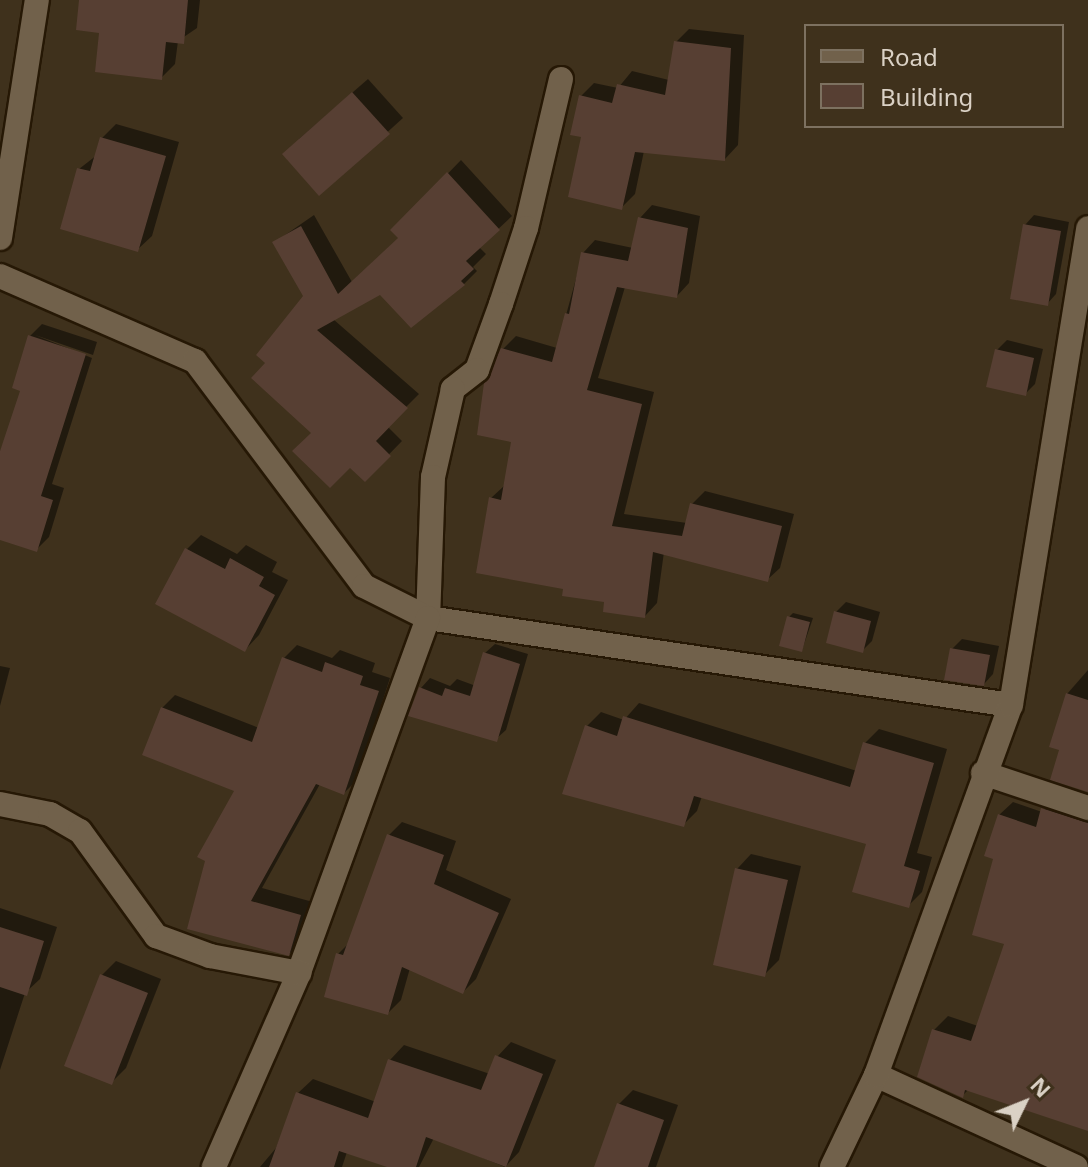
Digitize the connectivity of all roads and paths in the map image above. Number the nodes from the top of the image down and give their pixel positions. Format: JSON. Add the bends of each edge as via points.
{"nodes":[{"id":1,"x":37,"y":0,"type":"edge"},
{"id":2,"x":561,"y":79,"type":"dead end"},
{"id":3,"x":1088,"y":228,"type":"edge"},
{"id":4,"x":0,"y":238,"type":"edge"},
{"id":5,"x":0,"y":276,"type":"edge"},
{"id":6,"x":428,"y":618,"type":"junction"},
{"id":7,"x":1011,"y":705,"type":"junction"},
{"id":8,"x":983,"y":773,"type":"junction"},
{"id":9,"x":0,"y":804,"type":"edge"},
{"id":10,"x":1088,"y":808,"type":"edge"},
{"id":11,"x":299,"y":973,"type":"junction"},
{"id":12,"x":876,"y":1075,"type":"junction"},
{"id":13,"x":214,"y":1167,"type":"edge"},
{"id":14,"x":832,"y":1167,"type":"edge"},
{"id":15,"x":1076,"y":1167,"type":"edge"}],
"edges":[{"from":1,"to":4,"type":"street"},
{"from":2,"to":6,"type":"street","via":[[526,228],[501,304],[477,370],[453,389],[433,477]]},
{"from":3,"to":7,"type":"street"},
{"from":5,"to":6,"type":"street","via":[[195,361],[364,586]]},
{"from":6,"to":7,"type":"street"},
{"from":6,"to":11,"type":"street"},
{"from":7,"to":8,"type":"street"},
{"from":8,"to":10,"type":"street"},
{"from":8,"to":12,"type":"street"},
{"from":9,"to":11,"type":"street","via":[[50,814],[80,831],[156,936],[210,956]]},
{"from":11,"to":13,"type":"street"},
{"from":12,"to":14,"type":"street"},
{"from":12,"to":15,"type":"street"}]}
